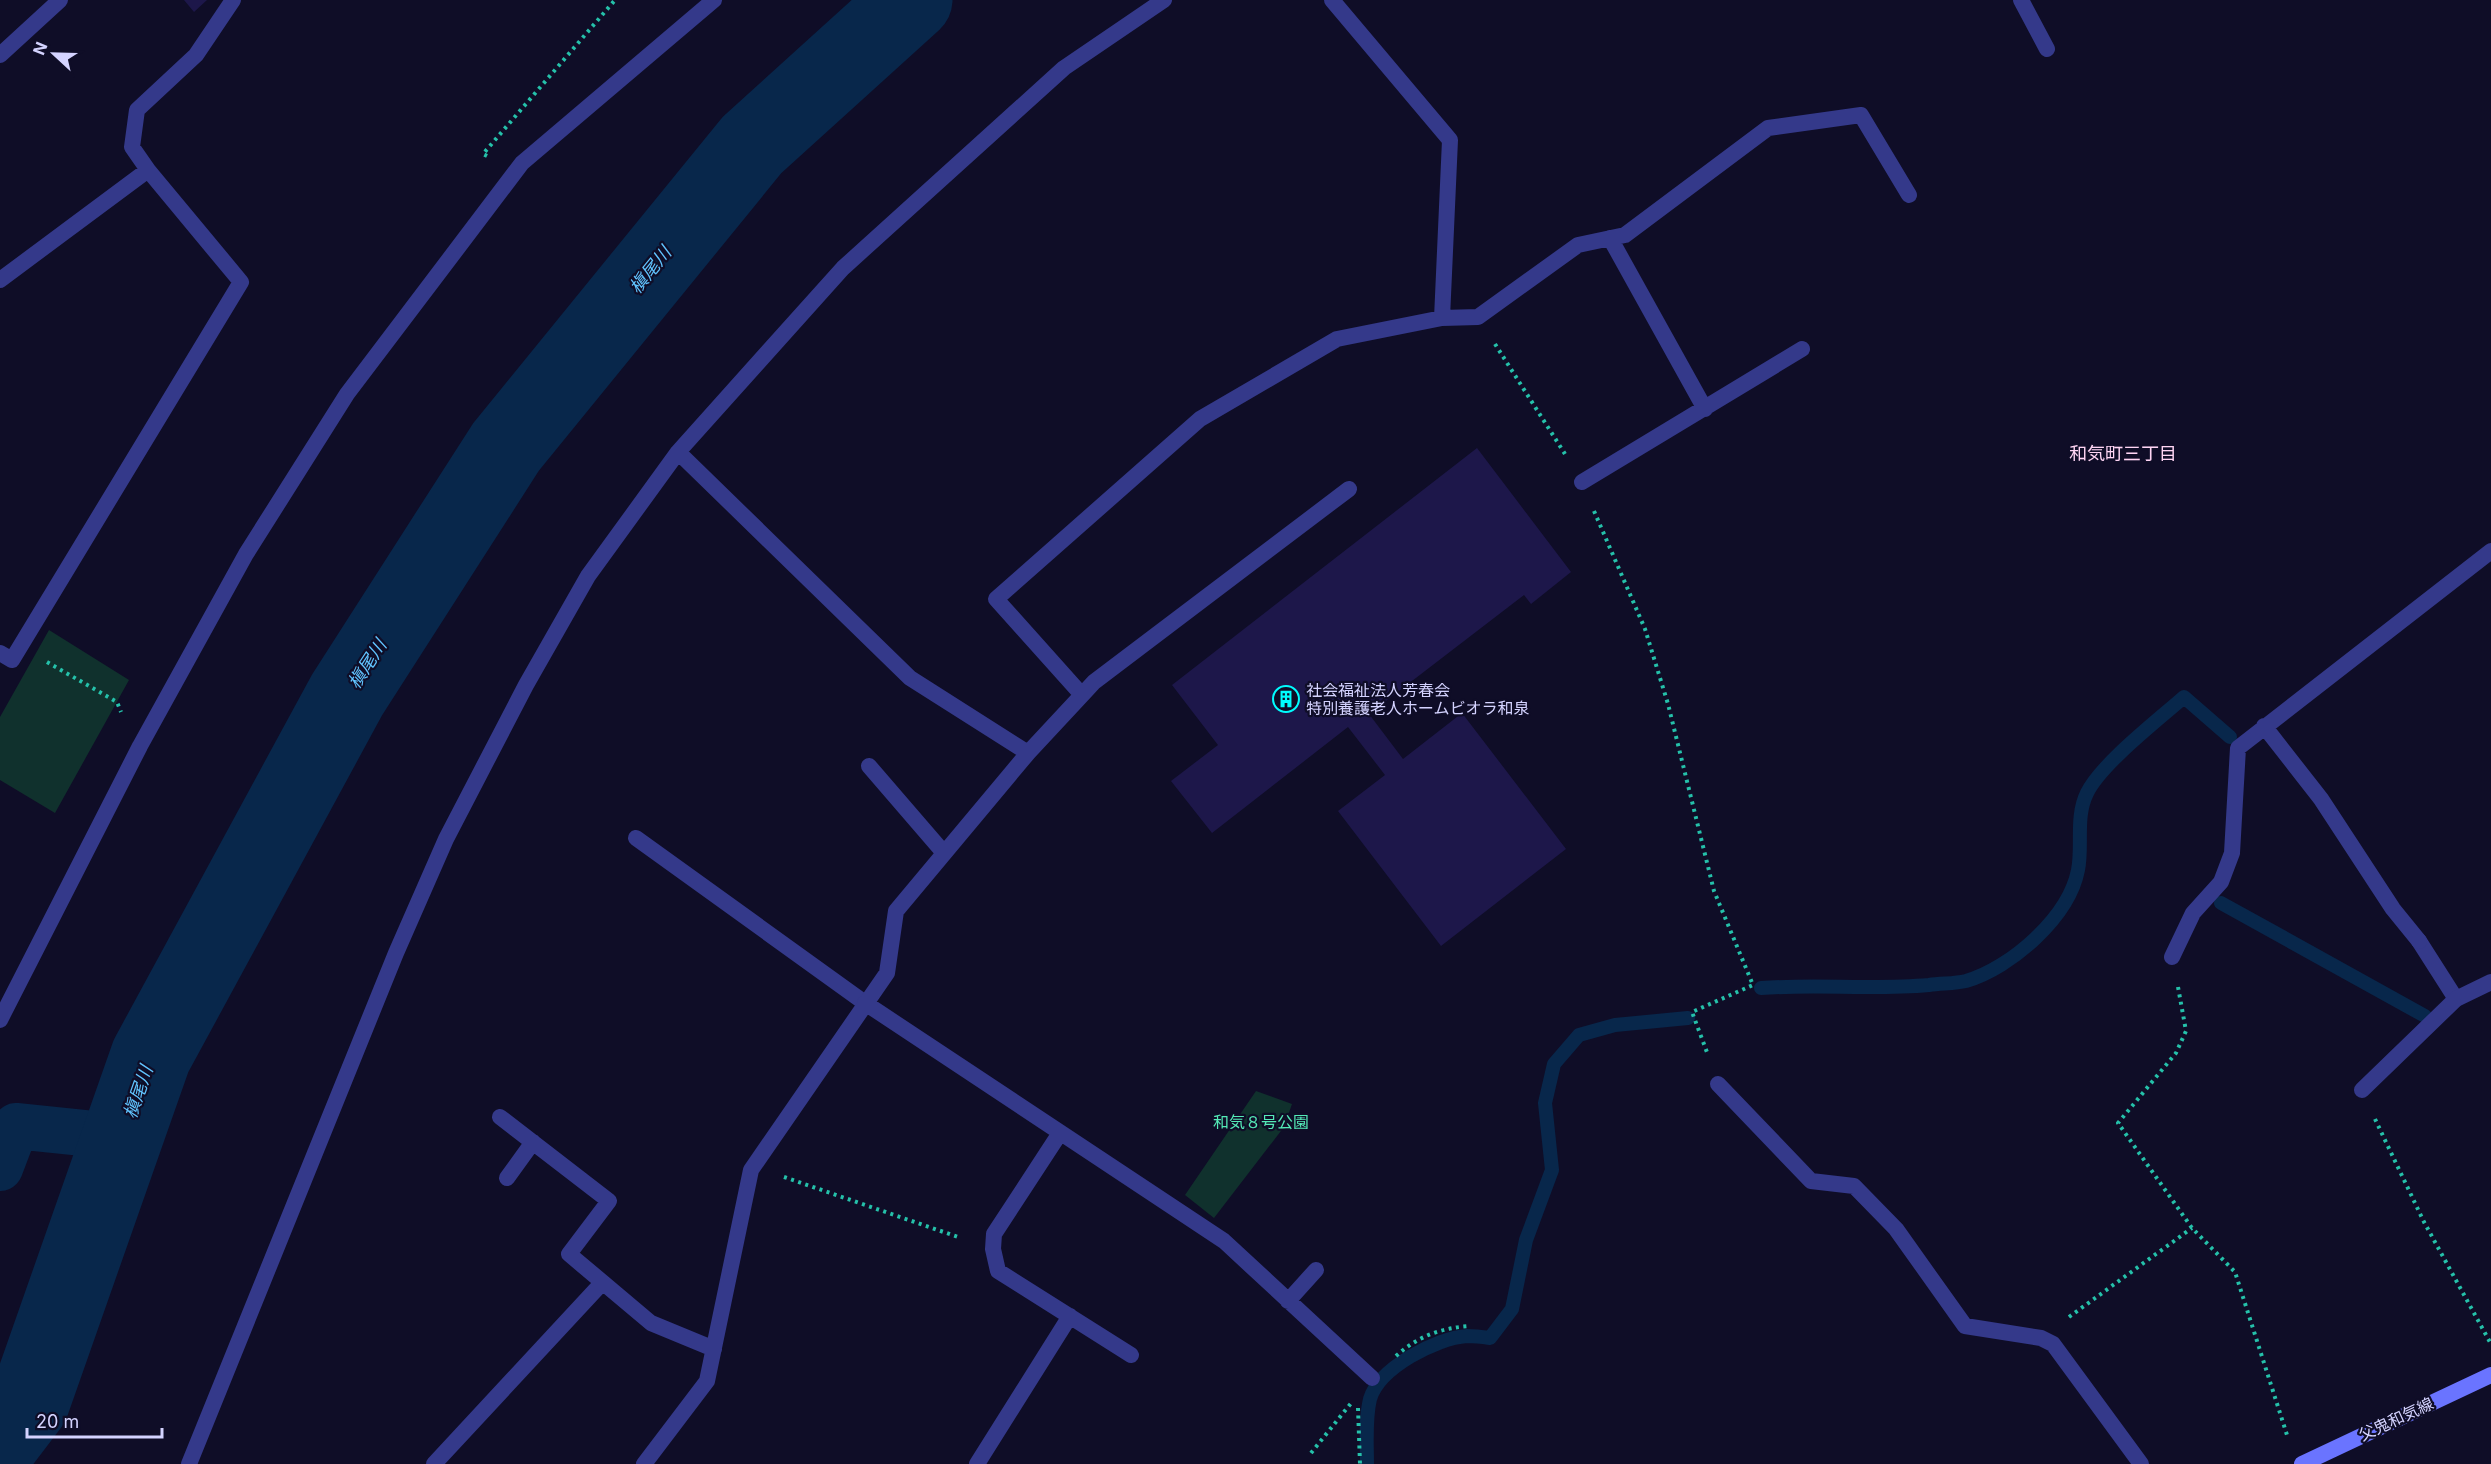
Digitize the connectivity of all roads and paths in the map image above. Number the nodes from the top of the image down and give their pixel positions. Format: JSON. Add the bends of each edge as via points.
{"nodes":[{"id":1,"x":60,"y":0,"type":"edge"},
{"id":2,"x":233,"y":0,"type":"edge"},
{"id":3,"x":615,"y":0,"type":"edge"},
{"id":4,"x":714,"y":0,"type":"edge"},
{"id":5,"x":1164,"y":0,"type":"edge"},
{"id":6,"x":1332,"y":0,"type":"edge"},
{"id":7,"x":2021,"y":0,"type":"edge"},
{"id":8,"x":2046,"y":48,"type":"dead end"},
{"id":9,"x":0,"y":56,"type":"edge"},
{"id":10,"x":148,"y":170,"type":"junction"},
{"id":11,"x":513,"y":175,"type":"junction"},
{"id":12,"x":1909,"y":195,"type":"dead end"},
{"id":13,"x":1610,"y":238,"type":"junction"},
{"id":14,"x":0,"y":280,"type":"edge"},
{"id":15,"x":1478,"y":317,"type":"junction"},
{"id":16,"x":1442,"y":318,"type":"junction"},
{"id":17,"x":1802,"y":349,"type":"dead end"},
{"id":18,"x":1705,"y":409,"type":"junction"},
{"id":19,"x":678,"y":452,"type":"junction"},
{"id":20,"x":1582,"y":482,"type":"junction"},
{"id":21,"x":1349,"y":489,"type":"dead end"},
{"id":22,"x":2491,"y":551,"type":"edge"},
{"id":23,"x":20,"y":646,"type":"junction"},
{"id":24,"x":0,"y":653,"type":"edge"},
{"id":25,"x":1082,"y":695,"type":"junction"},
{"id":26,"x":2264,"y":726,"type":"junction"},
{"id":27,"x":140,"y":746,"type":"junction"},
{"id":28,"x":1028,"y":753,"type":"junction"},
{"id":29,"x":869,"y":766,"type":"dead end"},
{"id":30,"x":636,"y":838,"type":"dead end"},
{"id":31,"x":944,"y":853,"type":"junction"},
{"id":32,"x":2172,"y":957,"type":"joint"},
{"id":33,"x":2491,"y":982,"type":"edge"},
{"id":34,"x":2456,"y":999,"type":"junction"},
{"id":35,"x":865,"y":1004,"type":"junction"},
{"id":36,"x":0,"y":1020,"type":"edge"},
{"id":37,"x":1718,"y":1084,"type":"joint"},
{"id":38,"x":2362,"y":1090,"type":"joint"},
{"id":39,"x":500,"y":1117,"type":"dead end"},
{"id":40,"x":1060,"y":1133,"type":"junction"},
{"id":41,"x":533,"y":1142,"type":"junction"},
{"id":42,"x":751,"y":1170,"type":"junction"},
{"id":43,"x":507,"y":1178,"type":"dead end"},
{"id":44,"x":2192,"y":1228,"type":"junction"},
{"id":45,"x":993,"y":1249,"type":"junction"},
{"id":46,"x":1316,"y":1270,"type":"dead end"},
{"id":47,"x":602,"y":1283,"type":"junction"},
{"id":48,"x":1288,"y":1301,"type":"junction"},
{"id":49,"x":1070,"y":1316,"type":"junction"},
{"id":50,"x":2041,"y":1338,"type":"junction"},
{"id":51,"x":2491,"y":1345,"type":"edge"},
{"id":52,"x":714,"y":1349,"type":"junction"},
{"id":53,"x":1131,"y":1355,"type":"dead end"},
{"id":54,"x":2491,"y":1375,"type":"edge"},
{"id":55,"x":1372,"y":1378,"type":"dead end"},
{"id":56,"x":1358,"y":1394,"type":"dead end"},
{"id":57,"x":2290,"y":1441,"type":"dead end"},
{"id":58,"x":1311,"y":1453,"type":"dead end"},
{"id":59,"x":189,"y":1464,"type":"edge"},
{"id":60,"x":434,"y":1464,"type":"edge"},
{"id":61,"x":644,"y":1464,"type":"edge"},
{"id":62,"x":976,"y":1464,"type":"edge"},
{"id":63,"x":2141,"y":1464,"type":"edge"},
{"id":64,"x":2302,"y":1464,"type":"edge"}],
"edges":[{"from":1,"to":9,"type":"street"},
{"from":2,"to":10,"type":"street","via":[[196,55],[137,110],[132,147]]},
{"from":3,"to":11,"type":"path","via":[[483,154]]},
{"from":4,"to":11,"type":"street","via":[[522,163]]},
{"from":5,"to":19,"type":"street","via":[[1064,68],[843,268]]},
{"from":6,"to":16,"type":"street","via":[[1450,140]]},
{"from":7,"to":8,"type":"street"},
{"from":10,"to":14,"type":"street"},
{"from":10,"to":23,"type":"street","via":[[241,282]]},
{"from":11,"to":27,"type":"street","via":[[347,394],[246,554]]},
{"from":12,"to":13,"type":"street","via":[[1861,115],[1768,128],[1624,235]]},
{"from":13,"to":15,"type":"street","via":[[1578,246]]},
{"from":13,"to":18,"type":"street"},
{"from":15,"to":16,"type":"street"},
{"from":15,"to":20,"type":"path"},
{"from":16,"to":25,"type":"street","via":[[1337,339],[1200,418],[996,599]]},
{"from":17,"to":18,"type":"street"},
{"from":18,"to":20,"type":"street"},
{"from":19,"to":28,"type":"street","via":[[909,678]]},
{"from":19,"to":59,"type":"street","via":[[588,576],[446,839]]},
{"from":20,"to":37,"type":"path","via":[[1645,628],[1714,891],[1753,985],[1692,1012]]},
{"from":21,"to":25,"type":"street"},
{"from":22,"to":26,"type":"street"},
{"from":23,"to":24,"type":"street","via":[[12,660]]},
{"from":23,"to":27,"type":"path","via":[[117,702],[129,735]]},
{"from":25,"to":28,"type":"street"},
{"from":26,"to":32,"type":"street","via":[[2238,748],[2232,853],[2221,882],[2193,913]]},
{"from":26,"to":34,"type":"street","via":[[2320,799]]},
{"from":27,"to":36,"type":"street"},
{"from":28,"to":31,"type":"street"},
{"from":29,"to":31,"type":"street"},
{"from":30,"to":35,"type":"street"},
{"from":31,"to":35,"type":"street","via":[[896,911],[887,973]]},
{"from":32,"to":44,"type":"path","via":[[2186,1031],[2176,1053],[2118,1122]]},
{"from":33,"to":34,"type":"street"},
{"from":34,"to":38,"type":"street"},
{"from":35,"to":40,"type":"street"},
{"from":35,"to":42,"type":"street"},
{"from":37,"to":50,"type":"street","via":[[1811,1181],[1854,1186],[1896,1229],[1965,1326]]},
{"from":38,"to":51,"type":"path","via":[[2424,1222]]},
{"from":39,"to":41,"type":"street"},
{"from":40,"to":45,"type":"street","via":[[994,1234]]},
{"from":40,"to":48,"type":"street","via":[[1224,1241]]},
{"from":41,"to":43,"type":"street"},
{"from":41,"to":47,"type":"street","via":[[609,1201],[569,1254]]},
{"from":42,"to":45,"type":"path","via":[[772,1173]]},
{"from":42,"to":52,"type":"street"},
{"from":44,"to":50,"type":"path"},
{"from":44,"to":57,"type":"path","via":[[2235,1272]]},
{"from":45,"to":49,"type":"street","via":[[998,1271]]},
{"from":46,"to":48,"type":"street"},
{"from":47,"to":52,"type":"street","via":[[651,1323]]},
{"from":47,"to":60,"type":"street"},
{"from":48,"to":55,"type":"street"},
{"from":49,"to":53,"type":"street"},
{"from":49,"to":62,"type":"street"},
{"from":50,"to":63,"type":"street","via":[[2053,1344]]},
{"from":52,"to":61,"type":"street","via":[[707,1381]]},
{"from":54,"to":64,"type":"main road","name":"父鬼和気線"},
{"from":56,"to":58,"type":"path"}]}
